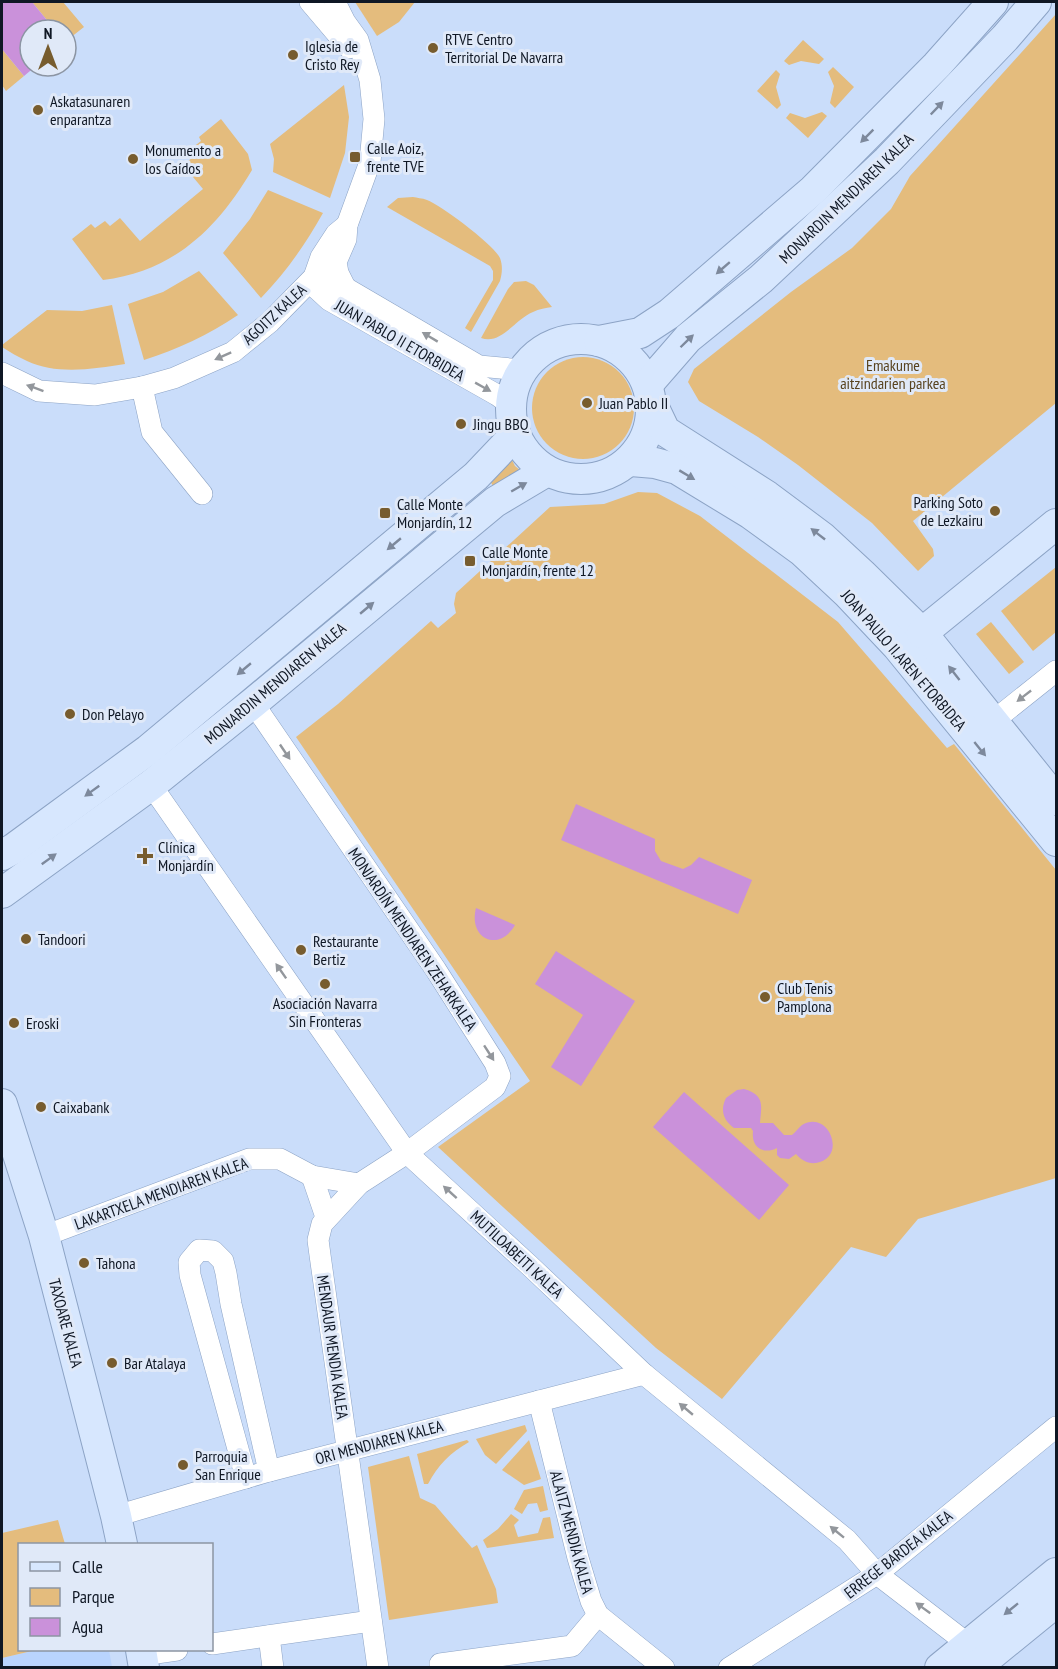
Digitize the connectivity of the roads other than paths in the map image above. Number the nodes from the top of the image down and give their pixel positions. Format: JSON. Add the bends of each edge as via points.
{"nodes":[{"id":1,"x":310,"y":2,"type":"edge"},
{"id":2,"x":335,"y":2,"type":"edge"},
{"id":3,"x":993,"y":2,"type":"edge"},
{"id":4,"x":1036,"y":2,"type":"edge"},
{"id":5,"x":365,"y":67,"type":"junction"},
{"id":6,"x":347,"y":225,"type":"junction"},
{"id":7,"x":314,"y":277,"type":"junction"},
{"id":8,"x":345,"y":286,"type":"junction"},
{"id":9,"x":599,"y":341,"type":"junction"},
{"id":10,"x":522,"y":370,"type":"junction"},
{"id":11,"x":2,"y":373,"type":"edge"},
{"id":12,"x":142,"y":387,"type":"junction"},
{"id":13,"x":650,"y":395,"type":"junction"},
{"id":14,"x":511,"y":405,"type":"junction"},
{"id":15,"x":515,"y":435,"type":"junction"},
{"id":16,"x":631,"y":460,"type":"junction"},
{"id":17,"x":547,"y":471,"type":"junction"},
{"id":18,"x":202,"y":494,"type":"dead end"},
{"id":19,"x":1056,"y":524,"type":"edge"},
{"id":20,"x":922,"y":633,"type":"junction"},
{"id":21,"x":1056,"y":671,"type":"edge"},
{"id":22,"x":253,"y":704,"type":"junction"},
{"id":23,"x":992,"y":722,"type":"junction"},
{"id":24,"x":151,"y":785,"type":"junction"},
{"id":25,"x":1056,"y":800,"type":"edge"},
{"id":26,"x":1056,"y":841,"type":"edge"},
{"id":27,"x":2,"y":855,"type":"edge"},
{"id":28,"x":2,"y":893,"type":"edge"},
{"id":29,"x":2,"y":1104,"type":"edge"},
{"id":30,"x":407,"y":1153,"type":"junction"},
{"id":31,"x":312,"y":1176,"type":"junction"},
{"id":32,"x":359,"y":1184,"type":"junction"},
{"id":33,"x":326,"y":1217,"type":"junction"},
{"id":34,"x":44,"y":1236,"type":"junction"},
{"id":35,"x":644,"y":1374,"type":"junction"},
{"id":36,"x":539,"y":1401,"type":"junction"},
{"id":37,"x":1056,"y":1427,"type":"edge"},
{"id":38,"x":347,"y":1450,"type":"junction"},
{"id":39,"x":269,"y":1471,"type":"junction"},
{"id":40,"x":246,"y":1478,"type":"junction"},
{"id":41,"x":119,"y":1530,"type":"edge"},
{"id":42,"x":1056,"y":1573,"type":"edge"},
{"id":43,"x":877,"y":1574,"type":"junction"},
{"id":44,"x":1056,"y":1602,"type":"edge"},
{"id":45,"x":598,"y":1615,"type":"junction"},
{"id":46,"x":371,"y":1621,"type":"junction"},
{"id":47,"x":269,"y":1636,"type":"junction"},
{"id":48,"x":213,"y":1644,"type":"edge"},
{"id":49,"x":172,"y":1651,"type":"edge"},
{"id":50,"x":972,"y":1656,"type":"edge"},
{"id":51,"x":142,"y":1657,"type":"edge"},
{"id":52,"x":440,"y":1664,"type":"dead end"},
{"id":53,"x":273,"y":1668,"type":"edge"},
{"id":54,"x":378,"y":1668,"type":"edge"},
{"id":55,"x":664,"y":1668,"type":"edge"},
{"id":56,"x":729,"y":1668,"type":"edge"},
{"id":57,"x":940,"y":1668,"type":"edge"}],
"edges":[{"from":1,"to":5,"type":"street","name":"AGOITZ KALEA"},
{"from":2,"to":5,"type":"street","name":"AGOITZ KALEA","via":[[358,40]]},
{"from":3,"to":9,"type":"main road","name":"MONJARDIN MENDIAREN KALEA","one_way":true,"via":[[937,65],[813,190],[669,314],[640,333]]},
{"from":13,"to":4,"type":"main road","name":"MONJARDIN MENDIAREN KALEA","one_way":true,"via":[[688,338],[761,279],[887,161]]},
{"from":5,"to":6,"type":"street","name":"AGOITZ KALEA","via":[[374,119],[370,162]]},
{"from":6,"to":7,"type":"street","name":"AGOITZ KALEA","via":[[321,256]]},
{"from":6,"to":8,"type":"street","name":"AGOITZ KALEA","via":[[346,239],[336,262]]},
{"from":7,"to":8,"type":"street","name":"JUAN PABLO II ETORBIDEA"},
{"from":7,"to":12,"type":"street","name":"AGOITZ KALEA","one_way":true,"via":[[270,322],[233,352],[174,378]]},
{"from":7,"to":14,"type":"street","name":"JUAN PABLO II ETORBIDEA","one_way":true,"via":[[317,289],[329,300]]},
{"from":10,"to":8,"type":"street","name":"JUAN PABLO II ETORBIDEA","one_way":true,"via":[[479,366]]},
{"from":9,"to":10,"type":"main road","via":[[577,339],[556,343],[537,354]]},
{"from":9,"to":13,"type":"main road","via":[[620,350],[637,365]]},
{"from":10,"to":14,"type":"main road"},
{"from":12,"to":11,"type":"street","name":"AGOITZ KALEA","one_way":true,"via":[[95,395],[39,391]]},
{"from":12,"to":18,"type":"street","via":[[152,432]]},
{"from":13,"to":16,"type":"main road","via":[[647,437]]},
{"from":20,"to":13,"type":"main road","name":"JOAN PAULO II.AREN ETORBIDEA","one_way":true,"via":[[822,537],[767,496],[665,431]]},
{"from":14,"to":15,"type":"main road"},
{"from":15,"to":17,"type":"main road","via":[[528,456]]},
{"from":15,"to":27,"type":"main road","name":"MONJARDIN MENDIAREN KALEA","one_way":true,"via":[[476,476],[148,750]]},
{"from":16,"to":17,"type":"main road","via":[[599,478],[563,478]]},
{"from":16,"to":26,"type":"main road","name":"JOAN PAULO II.AREN ETORBIDEA","one_way":true,"via":[[677,469],[751,514],[809,558],[897,646]]},
{"from":22,"to":17,"type":"main road","name":"MONJARDIN MENDIAREN KALEA","one_way":true,"via":[[495,502]]},
{"from":19,"to":20,"type":"main road"},
{"from":23,"to":20,"type":"main road","name":"JOAN PAULO II.AREN ETORBIDEA","one_way":true},
{"from":21,"to":23,"type":"street","one_way":true},
{"from":22,"to":24,"type":"main road","name":"MONJARDIN MENDIAREN KALEA"},
{"from":22,"to":30,"type":"street","name":"MONJARDÍN MENDIAREN ZEHARKALEA","one_way":true,"via":[[436,970],[500,1076],[495,1087]]},
{"from":23,"to":25,"type":"main road","name":"JOAN PAULO II.AREN ETORBIDEA"},
{"from":28,"to":24,"type":"main road","name":"MONJARDIN MENDIAREN KALEA","one_way":true},
{"from":30,"to":24,"type":"street","name":"MUTILOABEITI KALEA","one_way":true},
{"from":29,"to":34,"type":"main road","name":"TAXOARE KALEA"},
{"from":30,"to":32,"type":"street"},
{"from":35,"to":30,"type":"street","name":"MUTILOABEITI KALEA","one_way":true},
{"from":31,"to":32,"type":"street","name":"LAKARTXELA MENDIAREN KALEA"},
{"from":31,"to":33,"type":"street"},
{"from":31,"to":34,"type":"street","name":"LAKARTXELA MENDIAREN KALEA","via":[[280,1159],[249,1159]]},
{"from":32,"to":33,"type":"street"},
{"from":33,"to":38,"type":"street","name":"MENDAUR MENDIA KALEA","via":[[319,1248]]},
{"from":34,"to":41,"type":"main road","name":"TAXOARE KALEA"},
{"from":35,"to":36,"type":"street","name":"ORI MENDIAREN KALEA"},
{"from":43,"to":35,"type":"street","name":"MUTILOABEITI KALEA","one_way":true,"via":[[847,1540]]},
{"from":36,"to":38,"type":"street","name":"ORI MENDIAREN KALEA"},
{"from":36,"to":45,"type":"street","name":"ALAITZ MENDIA KALEA","via":[[578,1558]]},
{"from":37,"to":43,"type":"street","name":"ERREGE BARDEA KALEA"},
{"from":38,"to":39,"type":"street","name":"ORI MENDIAREN KALEA"},
{"from":38,"to":46,"type":"street","name":"MENDAUR MENDIA KALEA"},
{"from":39,"to":40,"type":"street","name":"ORI MENDIAREN KALEA"},
{"from":39,"to":40,"type":"street","via":[[224,1267],[213,1251],[199,1250],[189,1262],[190,1275]]},
{"from":40,"to":41,"type":"street","name":"ORI MENDIAREN KALEA"},
{"from":42,"to":50,"type":"main road","one_way":true},
{"from":50,"to":43,"type":"street","name":"MUTILOABEITI KALEA","one_way":true},
{"from":43,"to":56,"type":"street","name":"ERREGE BARDEA KALEA"},
{"from":44,"to":50,"type":"main road"},
{"from":45,"to":52,"type":"street","via":[[572,1646]]},
{"from":45,"to":55,"type":"street","name":"ALAITZ MENDIA KALEA"},
{"from":46,"to":47,"type":"street"},
{"from":46,"to":54,"type":"street","name":"MENDAUR MENDIA KALEA"},
{"from":47,"to":48,"type":"street"},
{"from":47,"to":53,"type":"street"},
{"from":49,"to":51,"type":"street"},
{"from":50,"to":57,"type":"main road"}]}
